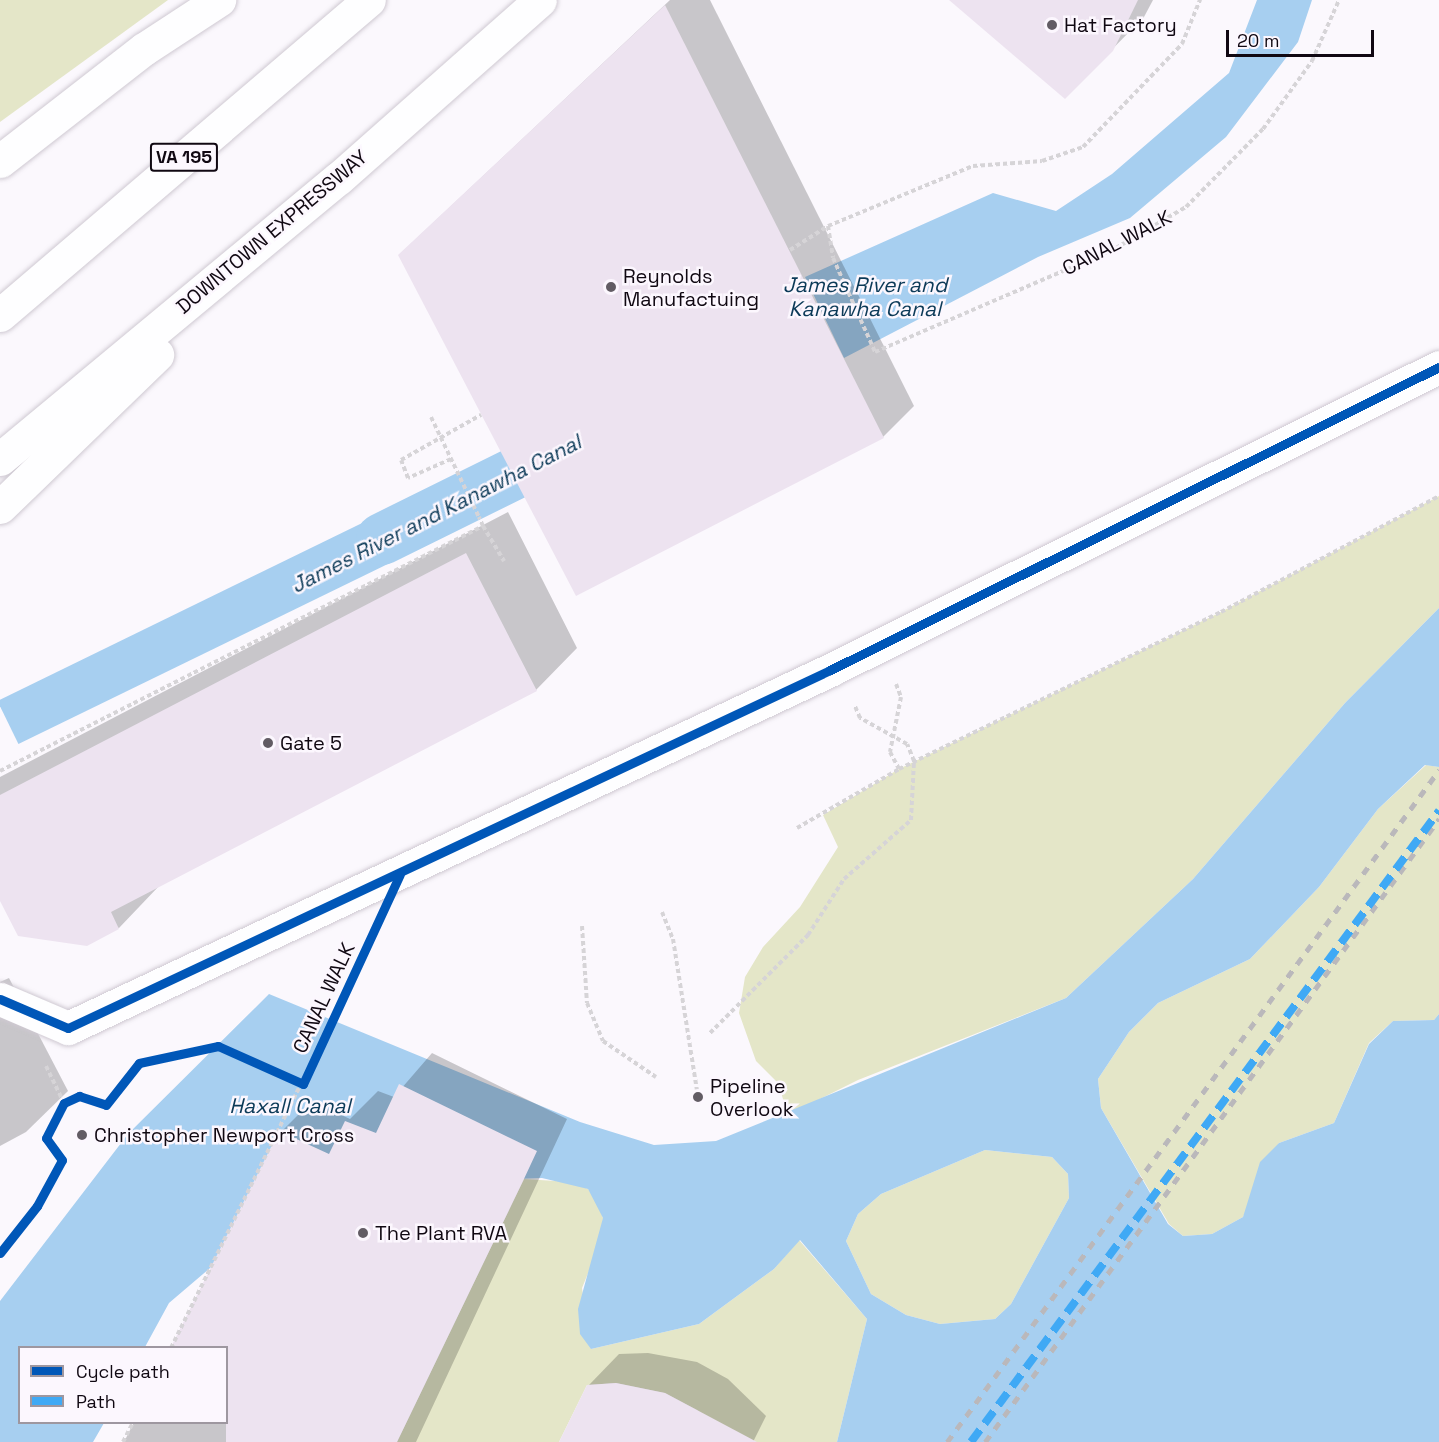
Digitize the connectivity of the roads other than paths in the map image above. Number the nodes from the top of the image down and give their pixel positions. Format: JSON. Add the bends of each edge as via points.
{"nodes":[{"id":1,"x":219,"y":0,"type":"edge"},
{"id":2,"x":369,"y":0,"type":"edge"},
{"id":3,"x":540,"y":0,"type":"edge"},
{"id":4,"x":0,"y":161,"type":"edge"},
{"id":5,"x":339,"y":178,"type":"junction"},
{"id":6,"x":0,"y":315,"type":"edge"},
{"id":7,"x":1439,"y":367,"type":"edge"},
{"id":8,"x":0,"y":459,"type":"edge"},
{"id":9,"x":0,"y":507,"type":"edge"},
{"id":10,"x":0,"y":999,"type":"edge"}],
"edges":[{"from":1,"to":4,"type":"main road","via":[[144,49]]},
{"from":2,"to":6,"type":"main road","number":"VA 195"},
{"from":3,"to":5,"type":"main road","name":"DOWNTOWN EXPRESSWAY"},
{"from":5,"to":8,"type":"main road","name":"DOWNTOWN EXPRESSWAY"},
{"from":5,"to":9,"type":"main road"},
{"from":7,"to":10,"type":"main road","via":[[830,670],[400,874],[321,905],[68,1028]]}]}
